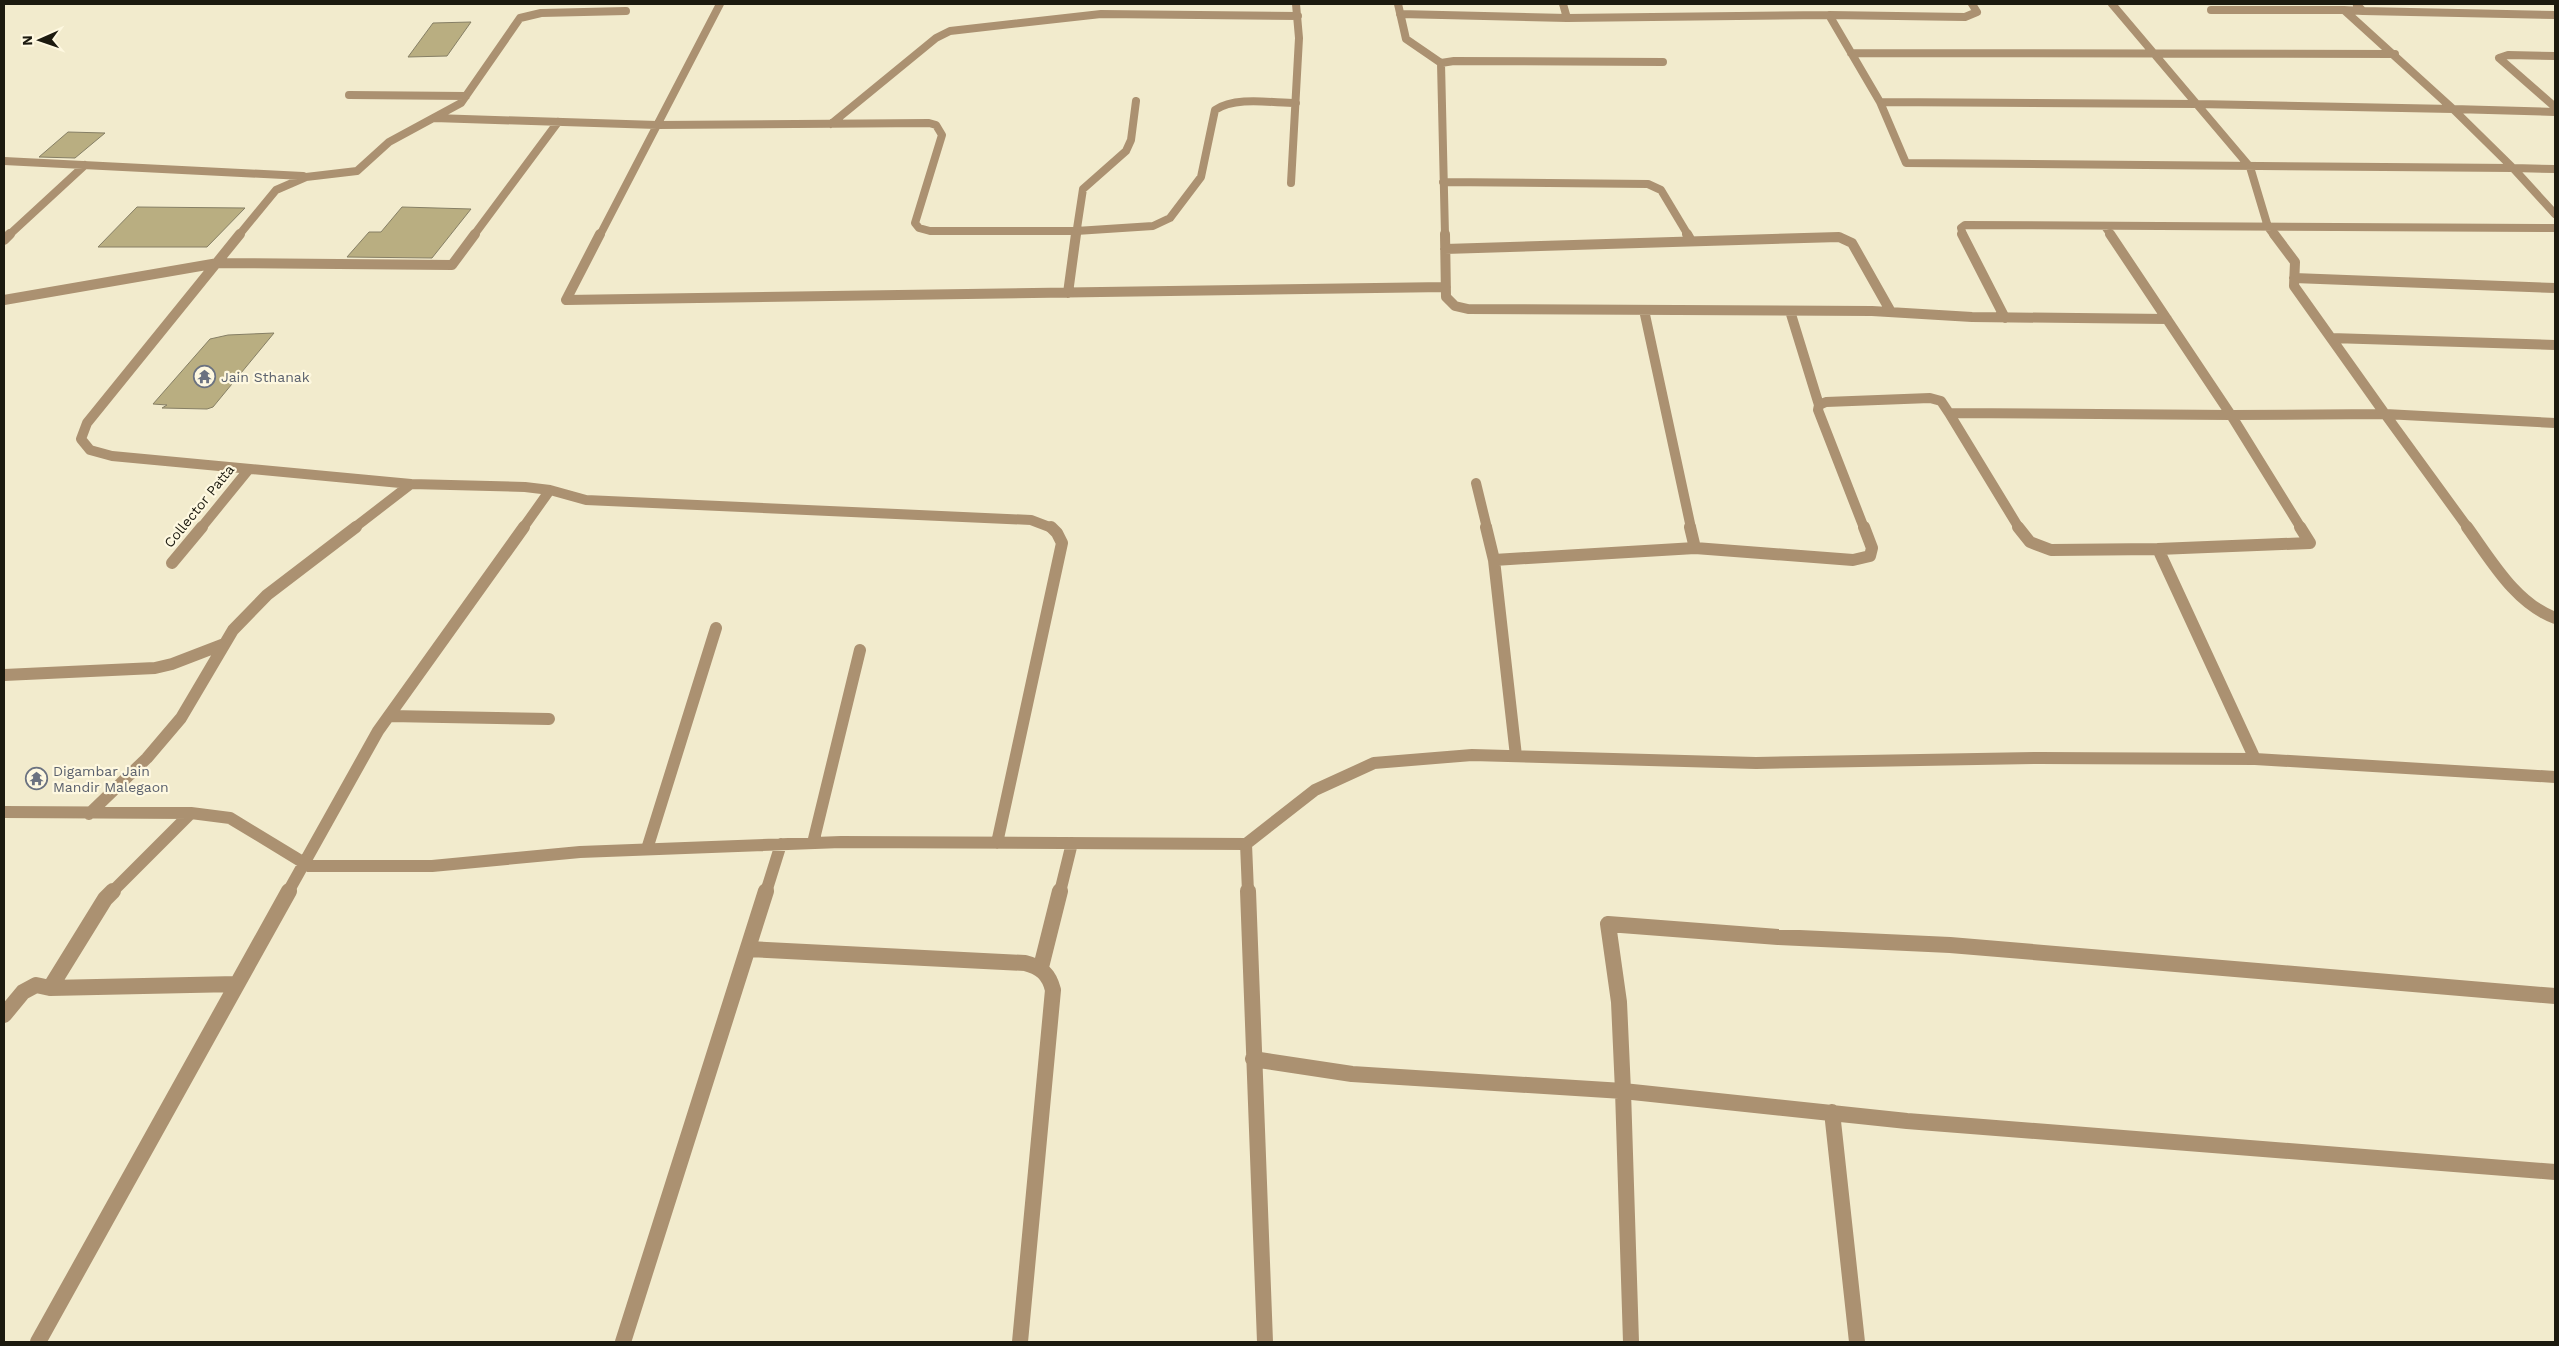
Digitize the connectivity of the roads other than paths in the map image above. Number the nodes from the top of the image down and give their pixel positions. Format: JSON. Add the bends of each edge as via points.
{"nodes":[{"id":1,"x":720,"y":4,"type":"edge"},
{"id":2,"x":1296,"y":4,"type":"edge"},
{"id":3,"x":1563,"y":4,"type":"edge"},
{"id":4,"x":1972,"y":4,"type":"edge"},
{"id":5,"x":2112,"y":4,"type":"edge"},
{"id":6,"x":2262,"y":4,"type":"edge"},
{"id":7,"x":2355,"y":4,"type":"edge"},
{"id":8,"x":2452,"y":4,"type":"edge"},
{"id":9,"x":1399,"y":9,"type":"edge"},
{"id":10,"x":2211,"y":10,"type":"dead end"},
{"id":11,"x":2269,"y":10,"type":"junction"},
{"id":12,"x":2344,"y":10,"type":"junction"},
{"id":13,"x":2363,"y":11,"type":"junction"},
{"id":14,"x":626,"y":12,"type":"dead end"},
{"id":15,"x":2464,"y":13,"type":"junction"},
{"id":16,"x":1829,"y":15,"type":"junction"},
{"id":17,"x":2555,"y":15,"type":"edge"},
{"id":18,"x":1298,"y":16,"type":"junction"},
{"id":19,"x":1567,"y":18,"type":"junction"},
{"id":20,"x":1851,"y":53,"type":"junction"},
{"id":21,"x":2395,"y":54,"type":"junction"},
{"id":22,"x":2156,"y":55,"type":"junction"},
{"id":23,"x":2555,"y":56,"type":"edge"},
{"id":24,"x":1663,"y":62,"type":"dead end"},
{"id":25,"x":1440,"y":63,"type":"junction"},
{"id":26,"x":349,"y":95,"type":"dead end"},
{"id":27,"x":466,"y":96,"type":"junction"},
{"id":28,"x":1136,"y":101,"type":"dead end"},
{"id":29,"x":1880,"y":102,"type":"junction"},
{"id":30,"x":1296,"y":103,"type":"junction"},
{"id":31,"x":2197,"y":104,"type":"junction"},
{"id":32,"x":2555,"y":107,"type":"edge"},
{"id":33,"x":2453,"y":109,"type":"junction"},
{"id":34,"x":2555,"y":112,"type":"edge"},
{"id":35,"x":434,"y":118,"type":"junction"},
{"id":36,"x":558,"y":122,"type":"junction"},
{"id":37,"x":831,"y":124,"type":"junction"},
{"id":38,"x":657,"y":125,"type":"junction"},
{"id":39,"x":4,"y":161,"type":"edge"},
{"id":40,"x":85,"y":165,"type":"junction"},
{"id":41,"x":2250,"y":166,"type":"junction"},
{"id":42,"x":2513,"y":168,"type":"junction"},
{"id":43,"x":2555,"y":169,"type":"edge"},
{"id":44,"x":306,"y":176,"type":"junction"},
{"id":45,"x":1443,"y":182,"type":"junction"},
{"id":46,"x":1291,"y":183,"type":"dead end"},
{"id":47,"x":2555,"y":214,"type":"edge"},
{"id":48,"x":2268,"y":227,"type":"junction"},
{"id":49,"x":2106,"y":228,"type":"junction"},
{"id":50,"x":2555,"y":228,"type":"edge"},
{"id":51,"x":1076,"y":231,"type":"junction"},
{"id":52,"x":4,"y":240,"type":"edge"},
{"id":53,"x":1691,"y":241,"type":"junction"},
{"id":54,"x":1445,"y":249,"type":"junction"},
{"id":55,"x":218,"y":263,"type":"junction"},
{"id":56,"x":2294,"y":278,"type":"junction"},
{"id":57,"x":1446,"y":287,"type":"junction"},
{"id":58,"x":2555,"y":288,"type":"edge"},
{"id":59,"x":1068,"y":293,"type":"junction"},
{"id":60,"x":4,"y":300,"type":"edge"},
{"id":61,"x":1644,"y":310,"type":"junction"},
{"id":62,"x":1790,"y":311,"type":"junction"},
{"id":63,"x":1891,"y":312,"type":"junction"},
{"id":64,"x":2005,"y":318,"type":"junction"},
{"id":65,"x":2167,"y":319,"type":"junction"},
{"id":66,"x":2331,"y":338,"type":"junction"},
{"id":67,"x":2555,"y":345,"type":"edge"},
{"id":68,"x":1820,"y":405,"type":"junction"},
{"id":69,"x":1949,"y":412,"type":"junction"},
{"id":70,"x":2231,"y":414,"type":"junction"},
{"id":71,"x":2385,"y":414,"type":"junction"},
{"id":72,"x":2555,"y":423,"type":"edge"},
{"id":73,"x":249,"y":469,"type":"junction"},
{"id":74,"x":1476,"y":483,"type":"dead end"},
{"id":75,"x":411,"y":484,"type":"junction"},
{"id":76,"x":550,"y":490,"type":"junction"},
{"id":77,"x":1694,"y":548,"type":"junction"},
{"id":78,"x":2158,"y":549,"type":"junction"},
{"id":79,"x":1494,"y":560,"type":"junction"},
{"id":80,"x":172,"y":563,"type":"dead end"},
{"id":81,"x":2555,"y":618,"type":"edge"},
{"id":82,"x":716,"y":628,"type":"dead end"},
{"id":83,"x":224,"y":644,"type":"junction"},
{"id":84,"x":860,"y":650,"type":"dead end"},
{"id":85,"x":4,"y":675,"type":"edge"},
{"id":86,"x":390,"y":716,"type":"junction"},
{"id":87,"x":549,"y":719,"type":"dead end"},
{"id":88,"x":1516,"y":756,"type":"junction"},
{"id":89,"x":2255,"y":759,"type":"junction"},
{"id":90,"x":2555,"y":777,"type":"edge"},
{"id":91,"x":4,"y":812,"type":"edge"},
{"id":92,"x":191,"y":813,"type":"junction"},
{"id":93,"x":89,"y":814,"type":"junction"},
{"id":94,"x":813,"y":843,"type":"junction"},
{"id":95,"x":997,"y":843,"type":"junction"},
{"id":96,"x":1072,"y":843,"type":"junction"},
{"id":97,"x":781,"y":844,"type":"junction"},
{"id":98,"x":1246,"y":844,"type":"junction"},
{"id":99,"x":646,"y":849,"type":"junction"},
{"id":100,"x":304,"y":864,"type":"junction"},
{"id":101,"x":748,"y":949,"type":"junction"},
{"id":102,"x":1041,"y":967,"type":"junction"},
{"id":103,"x":237,"y":984,"type":"junction"},
{"id":104,"x":50,"y":988,"type":"junction"},
{"id":105,"x":2555,"y":996,"type":"edge"},
{"id":106,"x":4,"y":1015,"type":"edge"},
{"id":107,"x":1253,"y":1059,"type":"junction"},
{"id":108,"x":1623,"y":1091,"type":"junction"},
{"id":109,"x":1832,"y":1112,"type":"junction"},
{"id":110,"x":2555,"y":1172,"type":"edge"},
{"id":111,"x":38,"y":1342,"type":"edge"},
{"id":112,"x":623,"y":1342,"type":"edge"},
{"id":113,"x":1020,"y":1342,"type":"edge"},
{"id":114,"x":1265,"y":1342,"type":"edge"},
{"id":115,"x":1631,"y":1342,"type":"edge"},
{"id":116,"x":1857,"y":1342,"type":"edge"}],
"edges":[{"from":1,"to":38,"type":"street"},
{"from":2,"to":18,"type":"street"},
{"from":3,"to":19,"type":"street"},
{"from":4,"to":16,"type":"street","via":[[1977,12],[1965,17]]},
{"from":5,"to":22,"type":"street"},
{"from":6,"to":11,"type":"street"},
{"from":7,"to":13,"type":"street"},
{"from":8,"to":15,"type":"street"},
{"from":9,"to":19,"type":"street"},
{"from":9,"to":25,"type":"street","via":[[1406,39]]},
{"from":10,"to":11,"type":"street"},
{"from":11,"to":12,"type":"street"},
{"from":12,"to":13,"type":"street"},
{"from":12,"to":21,"type":"street"},
{"from":13,"to":15,"type":"street"},
{"from":14,"to":27,"type":"street","via":[[541,14],[520,18]]},
{"from":15,"to":17,"type":"street"},
{"from":16,"to":19,"type":"street","via":[[1657,14]]},
{"from":16,"to":20,"type":"street"},
{"from":18,"to":30,"type":"street"},
{"from":18,"to":37,"type":"street","via":[[1101,14],[950,31],[936,38]]},
{"from":20,"to":22,"type":"street"},
{"from":20,"to":29,"type":"street"},
{"from":21,"to":22,"type":"street"},
{"from":21,"to":33,"type":"street"},
{"from":22,"to":31,"type":"street"},
{"from":23,"to":32,"type":"street","via":[[2499,58]]},
{"from":24,"to":25,"type":"street"},
{"from":25,"to":45,"type":"street"},
{"from":26,"to":27,"type":"street"},
{"from":27,"to":35,"type":"street","via":[[461,103]]},
{"from":28,"to":51,"type":"street","via":[[1129,146],[1083,189]]},
{"from":29,"to":31,"type":"street"},
{"from":29,"to":41,"type":"street","via":[[1906,163]]},
{"from":30,"to":46,"type":"street"},
{"from":30,"to":51,"type":"street","via":[[1218,107],[1201,177],[1163,223]]},
{"from":31,"to":33,"type":"street"},
{"from":31,"to":41,"type":"street"},
{"from":33,"to":34,"type":"street"},
{"from":33,"to":42,"type":"street"},
{"from":35,"to":36,"type":"street"},
{"from":35,"to":44,"type":"street","via":[[388,142],[356,171]]},
{"from":36,"to":38,"type":"street"},
{"from":36,"to":55,"type":"street","via":[[452,265]]},
{"from":37,"to":38,"type":"street"},
{"from":37,"to":51,"type":"street","via":[[929,123],[941,130],[915,223],[919,228]]},
{"from":38,"to":59,"type":"street","via":[[566,300]]},
{"from":39,"to":40,"type":"street"},
{"from":40,"to":44,"type":"street"},
{"from":40,"to":52,"type":"street"},
{"from":41,"to":42,"type":"street"},
{"from":41,"to":48,"type":"street"},
{"from":42,"to":43,"type":"street"},
{"from":42,"to":47,"type":"street"},
{"from":44,"to":55,"type":"street","via":[[276,190]]},
{"from":45,"to":53,"type":"street","via":[[1648,184],[1661,190]]},
{"from":45,"to":54,"type":"street"},
{"from":48,"to":49,"type":"street"},
{"from":48,"to":50,"type":"street"},
{"from":48,"to":56,"type":"street","via":[[2295,262]]},
{"from":49,"to":64,"type":"street","via":[[1976,224],[1961,228]]},
{"from":49,"to":65,"type":"street"},
{"from":51,"to":59,"type":"street"},
{"from":53,"to":54,"type":"street"},
{"from":53,"to":63,"type":"street","via":[[1830,236],[1846,239],[1852,243]]},
{"from":54,"to":57,"type":"street"},
{"from":55,"to":60,"type":"street"},
{"from":55,"to":73,"type":"street","via":[[87,424],[81,439],[90,450],[112,456]]},
{"from":56,"to":58,"type":"street"},
{"from":56,"to":66,"type":"street","via":[[2294,286]]},
{"from":57,"to":59,"type":"street"},
{"from":57,"to":61,"type":"street","via":[[1446,297],[1451,304],[1464,309]]},
{"from":61,"to":62,"type":"street"},
{"from":61,"to":77,"type":"street"},
{"from":62,"to":63,"type":"street"},
{"from":62,"to":68,"type":"street"},
{"from":63,"to":64,"type":"street"},
{"from":64,"to":65,"type":"street"},
{"from":65,"to":70,"type":"street"},
{"from":66,"to":67,"type":"street"},
{"from":66,"to":71,"type":"street"},
{"from":68,"to":69,"type":"street","via":[[1826,402],[1930,398],[1941,401]]},
{"from":68,"to":77,"type":"street","via":[[1818,410],[1872,548],[1870,556],[1853,560]]},
{"from":69,"to":70,"type":"street"},
{"from":69,"to":78,"type":"street","via":[[2031,544],[2051,550]]},
{"from":70,"to":71,"type":"street"},
{"from":70,"to":78,"type":"street","via":[[2310,543]]},
{"from":71,"to":72,"type":"street"},
{"from":71,"to":81,"type":"street","via":[[2513,589],[2544,614]]},
{"from":73,"to":75,"type":"street"},
{"from":73,"to":80,"type":"street","name":"Collector Patta"},
{"from":74,"to":79,"type":"street"},
{"from":75,"to":76,"type":"street"},
{"from":75,"to":83,"type":"street","via":[[267,595]]},
{"from":76,"to":86,"type":"street"},
{"from":76,"to":95,"type":"street","via":[[586,500],[1031,520],[1048,524],[1058,531],[1062,543]]},
{"from":77,"to":79,"type":"street"},
{"from":78,"to":89,"type":"street"},
{"from":79,"to":88,"type":"street"},
{"from":82,"to":99,"type":"street"},
{"from":83,"to":85,"type":"street","via":[[156,668]]},
{"from":83,"to":93,"type":"street","via":[[181,718],[147,758]]},
{"from":84,"to":94,"type":"street"},
{"from":86,"to":87,"type":"street"},
{"from":86,"to":100,"type":"street","via":[[378,731]]},
{"from":88,"to":89,"type":"street","via":[[1756,763],[2040,758]]},
{"from":88,"to":98,"type":"street","via":[[1472,755],[1374,763],[1315,790]]},
{"from":89,"to":90,"type":"street"},
{"from":91,"to":93,"type":"street"},
{"from":92,"to":93,"type":"street"},
{"from":92,"to":100,"type":"street","via":[[230,818]]},
{"from":92,"to":104,"type":"street","via":[[105,900]]},
{"from":94,"to":95,"type":"street"},
{"from":94,"to":97,"type":"street"},
{"from":95,"to":96,"type":"street"},
{"from":96,"to":98,"type":"street"},
{"from":96,"to":102,"type":"street"},
{"from":97,"to":99,"type":"street"},
{"from":97,"to":101,"type":"street"},
{"from":98,"to":107,"type":"street"},
{"from":99,"to":100,"type":"street","via":[[432,866]]},
{"from":100,"to":103,"type":"street"},
{"from":101,"to":102,"type":"street","via":[[1025,963]]},
{"from":101,"to":112,"type":"street"},
{"from":102,"to":113,"type":"street","via":[[1050,976],[1053,990]]},
{"from":103,"to":104,"type":"street"},
{"from":103,"to":111,"type":"street"},
{"from":104,"to":106,"type":"street","via":[[36,985],[23,992]]},
{"from":105,"to":108,"type":"street","via":[[1950,944],[1778,937],[1608,924],[1619,1002]]},
{"from":107,"to":108,"type":"street","via":[[1352,1074]]},
{"from":107,"to":114,"type":"street"},
{"from":108,"to":109,"type":"street"},
{"from":108,"to":115,"type":"street"},
{"from":109,"to":110,"type":"street","via":[[1907,1121]]},
{"from":109,"to":116,"type":"street"}]}
